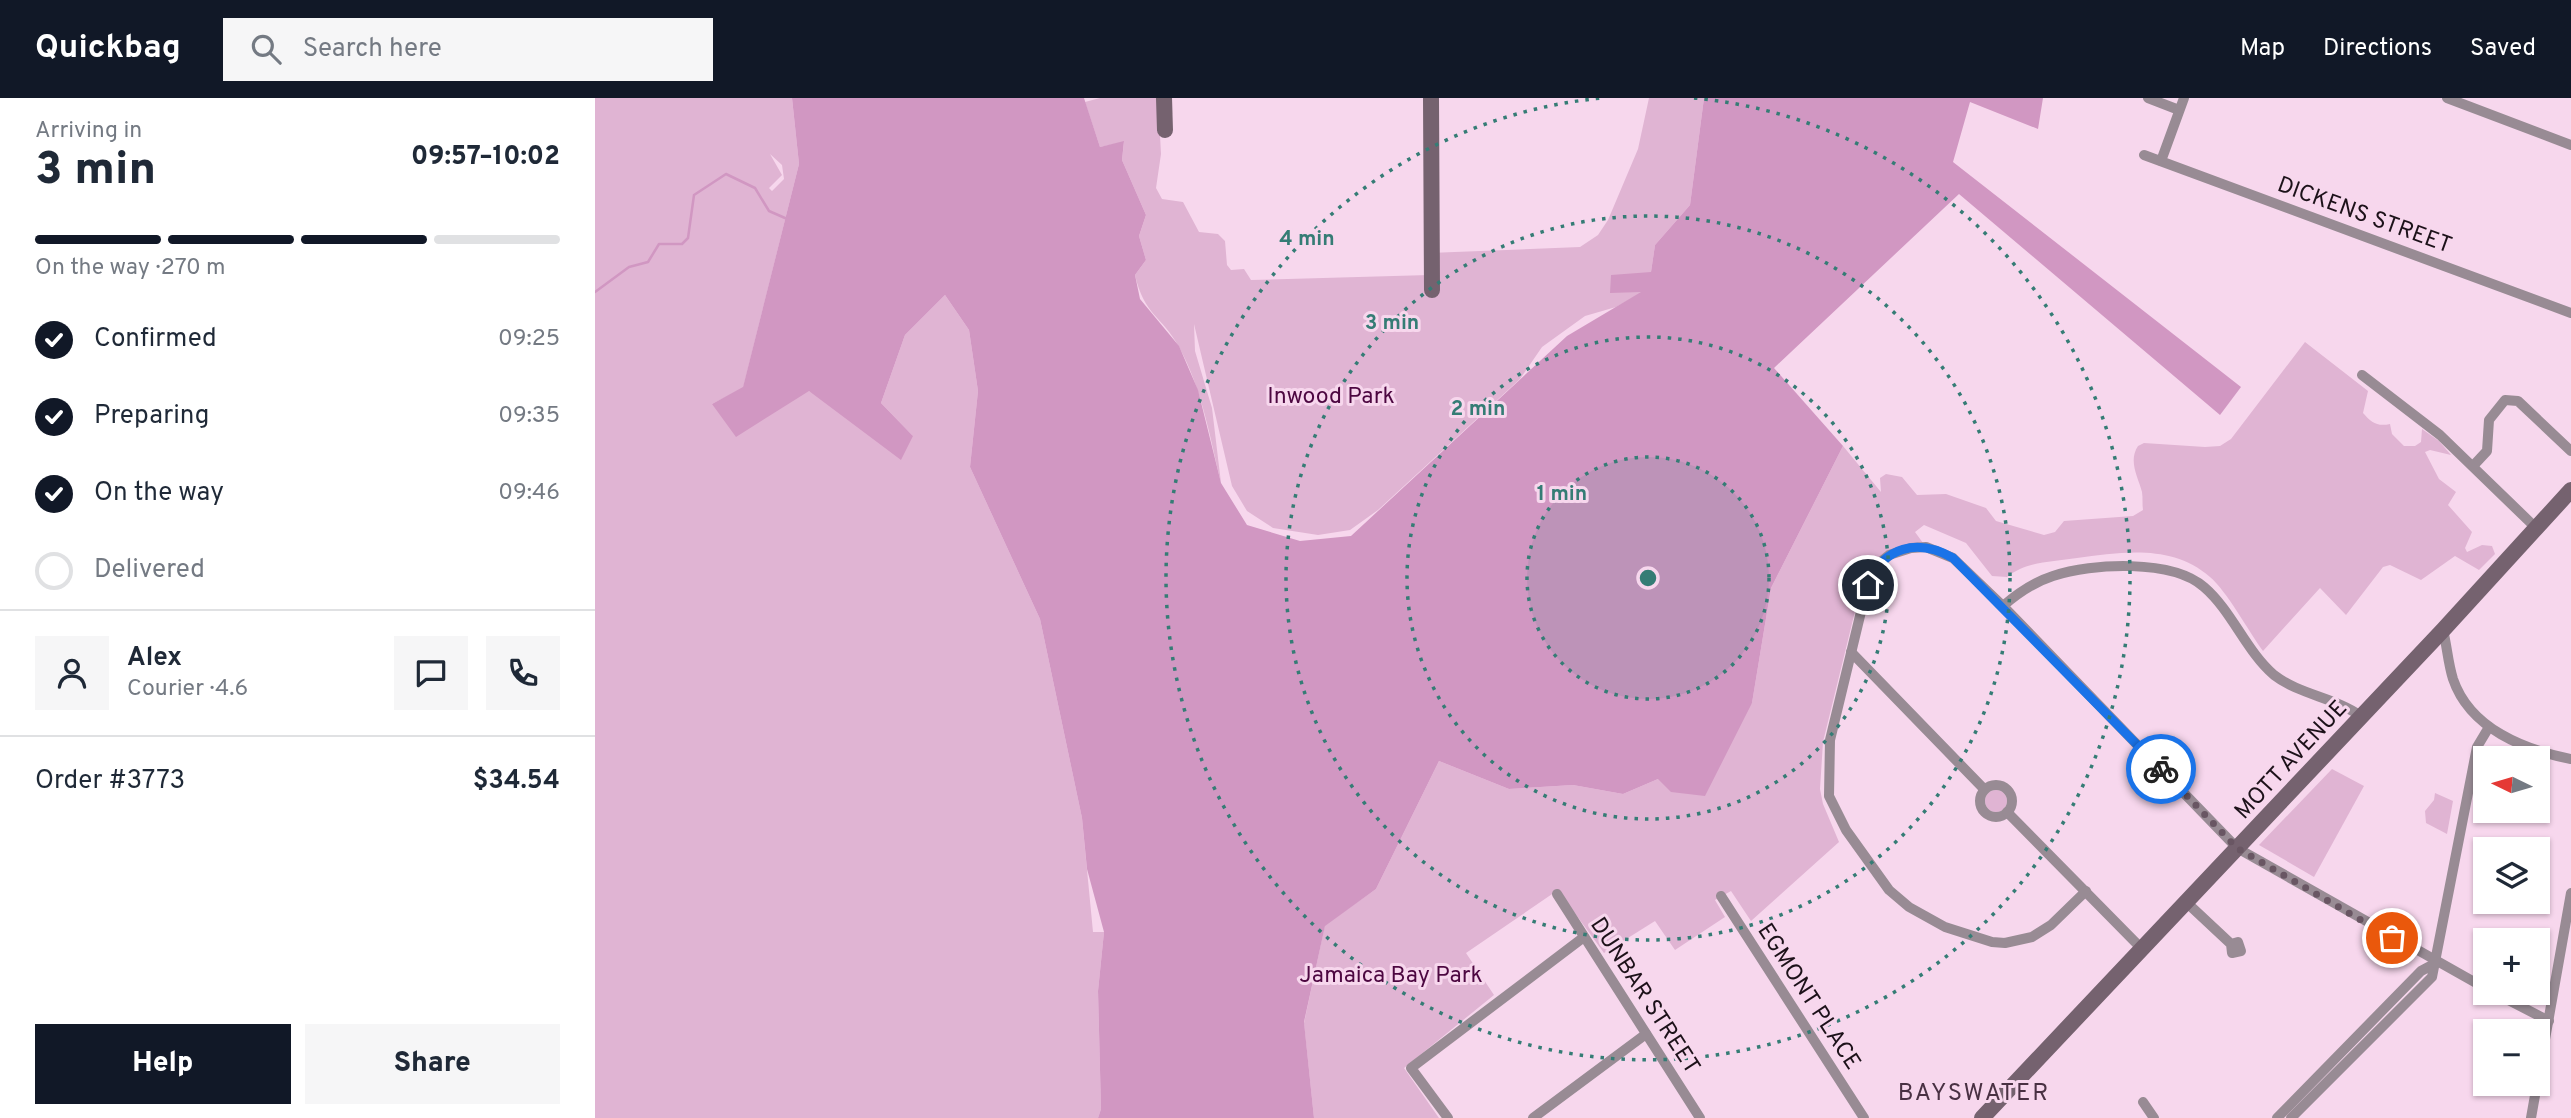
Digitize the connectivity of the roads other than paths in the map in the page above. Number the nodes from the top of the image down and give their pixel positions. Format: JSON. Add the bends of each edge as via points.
{"nodes":[{"id":1,"x":1164,"y":98,"type":"edge"},
{"id":2,"x":1431,"y":98,"type":"edge"},
{"id":3,"x":2148,"y":98,"type":"edge"},
{"id":4,"x":2184,"y":98,"type":"edge"},
{"id":5,"x":2447,"y":98,"type":"edge"},
{"id":6,"x":2179,"y":110,"type":"junction"},
{"id":7,"x":1165,"y":130,"type":"dead end"},
{"id":8,"x":2571,"y":145,"type":"edge"},
{"id":9,"x":2144,"y":155,"type":"dead end"},
{"id":10,"x":2161,"y":161,"type":"junction"},
{"id":11,"x":1432,"y":290,"type":"dead end"},
{"id":12,"x":2571,"y":313,"type":"edge"},
{"id":13,"x":2362,"y":375,"type":"dead end"},
{"id":14,"x":2571,"y":451,"type":"edge"},
{"id":15,"x":2473,"y":467,"type":"junction"},
{"id":16,"x":2571,"y":490,"type":"edge"},
{"id":17,"x":2535,"y":527,"type":"junction"},
{"id":18,"x":2003,"y":606,"type":"junction"},
{"id":19,"x":2443,"y":630,"type":"junction"},
{"id":20,"x":1851,"y":652,"type":"junction"},
{"id":21,"x":2361,"y":716,"type":"junction"},
{"id":22,"x":2490,"y":727,"type":"junction"},
{"id":23,"x":2571,"y":759,"type":"edge"},
{"id":24,"x":1984,"y":789,"type":"junction"},
{"id":25,"x":2007,"y":812,"type":"junction"},
{"id":26,"x":2237,"y":848,"type":"junction"},
{"id":27,"x":2086,"y":891,"type":"junction"},
{"id":28,"x":2571,"y":893,"type":"edge"},
{"id":29,"x":1556,"y":894,"type":"dead end"},
{"id":30,"x":1721,"y":896,"type":"dead end"},
{"id":31,"x":2185,"y":901,"type":"junction"},
{"id":32,"x":1584,"y":937,"type":"junction"},
{"id":33,"x":2231,"y":944,"type":"dead end"},
{"id":34,"x":2566,"y":948,"type":"edge"},
{"id":35,"x":2142,"y":949,"type":"junction"},
{"id":36,"x":2436,"y":963,"type":"junction"},
{"id":37,"x":2473,"y":982,"type":"edge"},
{"id":38,"x":2518,"y":1005,"type":"edge"},
{"id":39,"x":2545,"y":1019,"type":"edge"},
{"id":40,"x":2549,"y":1019,"type":"edge"},
{"id":41,"x":1646,"y":1034,"type":"junction"},
{"id":42,"x":2535,"y":1096,"type":"edge"},
{"id":43,"x":2143,"y":1102,"type":"dead end"},
{"id":44,"x":2287,"y":1116,"type":"edge"},
{"id":45,"x":1448,"y":1118,"type":"edge"},
{"id":46,"x":1534,"y":1118,"type":"edge"},
{"id":47,"x":1700,"y":1118,"type":"edge"},
{"id":48,"x":1864,"y":1118,"type":"edge"},
{"id":49,"x":1982,"y":1118,"type":"edge"},
{"id":50,"x":2154,"y":1118,"type":"edge"},
{"id":51,"x":2531,"y":1118,"type":"edge"}],
"edges":[{"from":1,"to":7,"type":"street"},
{"from":2,"to":11,"type":"street"},
{"from":3,"to":6,"type":"street"},
{"from":4,"to":6,"type":"street"},
{"from":5,"to":8,"type":"street"},
{"from":6,"to":10,"type":"street"},
{"from":9,"to":10,"type":"street","name":"DICKENS STREET"},
{"from":10,"to":12,"type":"street","name":"DICKENS STREET"},
{"from":13,"to":15,"type":"street","via":[[2440,435]]},
{"from":14,"to":15,"type":"street","via":[[2518,401],[2505,400],[2489,420],[2487,451]]},
{"from":15,"to":17,"type":"street"},
{"from":16,"to":17,"type":"street","name":"MOTT AVENUE"},
{"from":17,"to":19,"type":"street","name":"MOTT AVENUE"},
{"from":18,"to":20,"type":"street","via":[[1953,558],[1926,547],[1896,552],[1878,564],[1866,591]]},
{"from":18,"to":21,"type":"street","via":[[2030,586],[2065,573],[2121,567],[2175,571],[2204,586],[2271,673]]},
{"from":18,"to":26,"type":"street"},
{"from":19,"to":21,"type":"street","name":"MOTT AVENUE"},
{"from":19,"to":22,"type":"street","via":[[2453,680]]},
{"from":20,"to":24,"type":"street"},
{"from":20,"to":27,"type":"street","via":[[1831,740],[1829,796],[1870,866],[1899,899],[1945,927],[2005,943],[2042,931]]},
{"from":21,"to":26,"type":"street","name":"MOTT AVENUE"},
{"from":22,"to":23,"type":"street","via":[[2538,752]]},
{"from":22,"to":36,"type":"street","via":[[2477,747]]},
{"from":24,"to":25,"type":"street","via":[[2000,785],[2009,791],[2012,802]]},
{"from":24,"to":25,"type":"street","via":[[1979,803],[1984,812],[1998,817]]},
{"from":25,"to":27,"type":"street"},
{"from":26,"to":31,"type":"street","name":"MOTT AVENUE"},
{"from":26,"to":36,"type":"street"},
{"from":27,"to":35,"type":"street"},
{"from":28,"to":34,"type":"street"},
{"from":29,"to":32,"type":"street","name":"DUNBAR STREET"},
{"from":30,"to":48,"type":"street","name":"EGMONT PLACE"},
{"from":31,"to":33,"type":"street"},
{"from":31,"to":35,"type":"street","name":"MOTT AVENUE"},
{"from":32,"to":41,"type":"street","name":"DUNBAR STREET"},
{"from":32,"to":45,"type":"street","via":[[1411,1068]]},
{"from":34,"to":40,"type":"street"},
{"from":35,"to":49,"type":"street","name":"MOTT AVENUE"},
{"from":36,"to":37,"type":"street"},
{"from":36,"to":44,"type":"street","via":[[2432,977]]},
{"from":38,"to":39,"type":"street"},
{"from":41,"to":46,"type":"street"},
{"from":41,"to":47,"type":"street","name":"DUNBAR STREET"},
{"from":42,"to":51,"type":"street"},
{"from":43,"to":50,"type":"street"}]}
